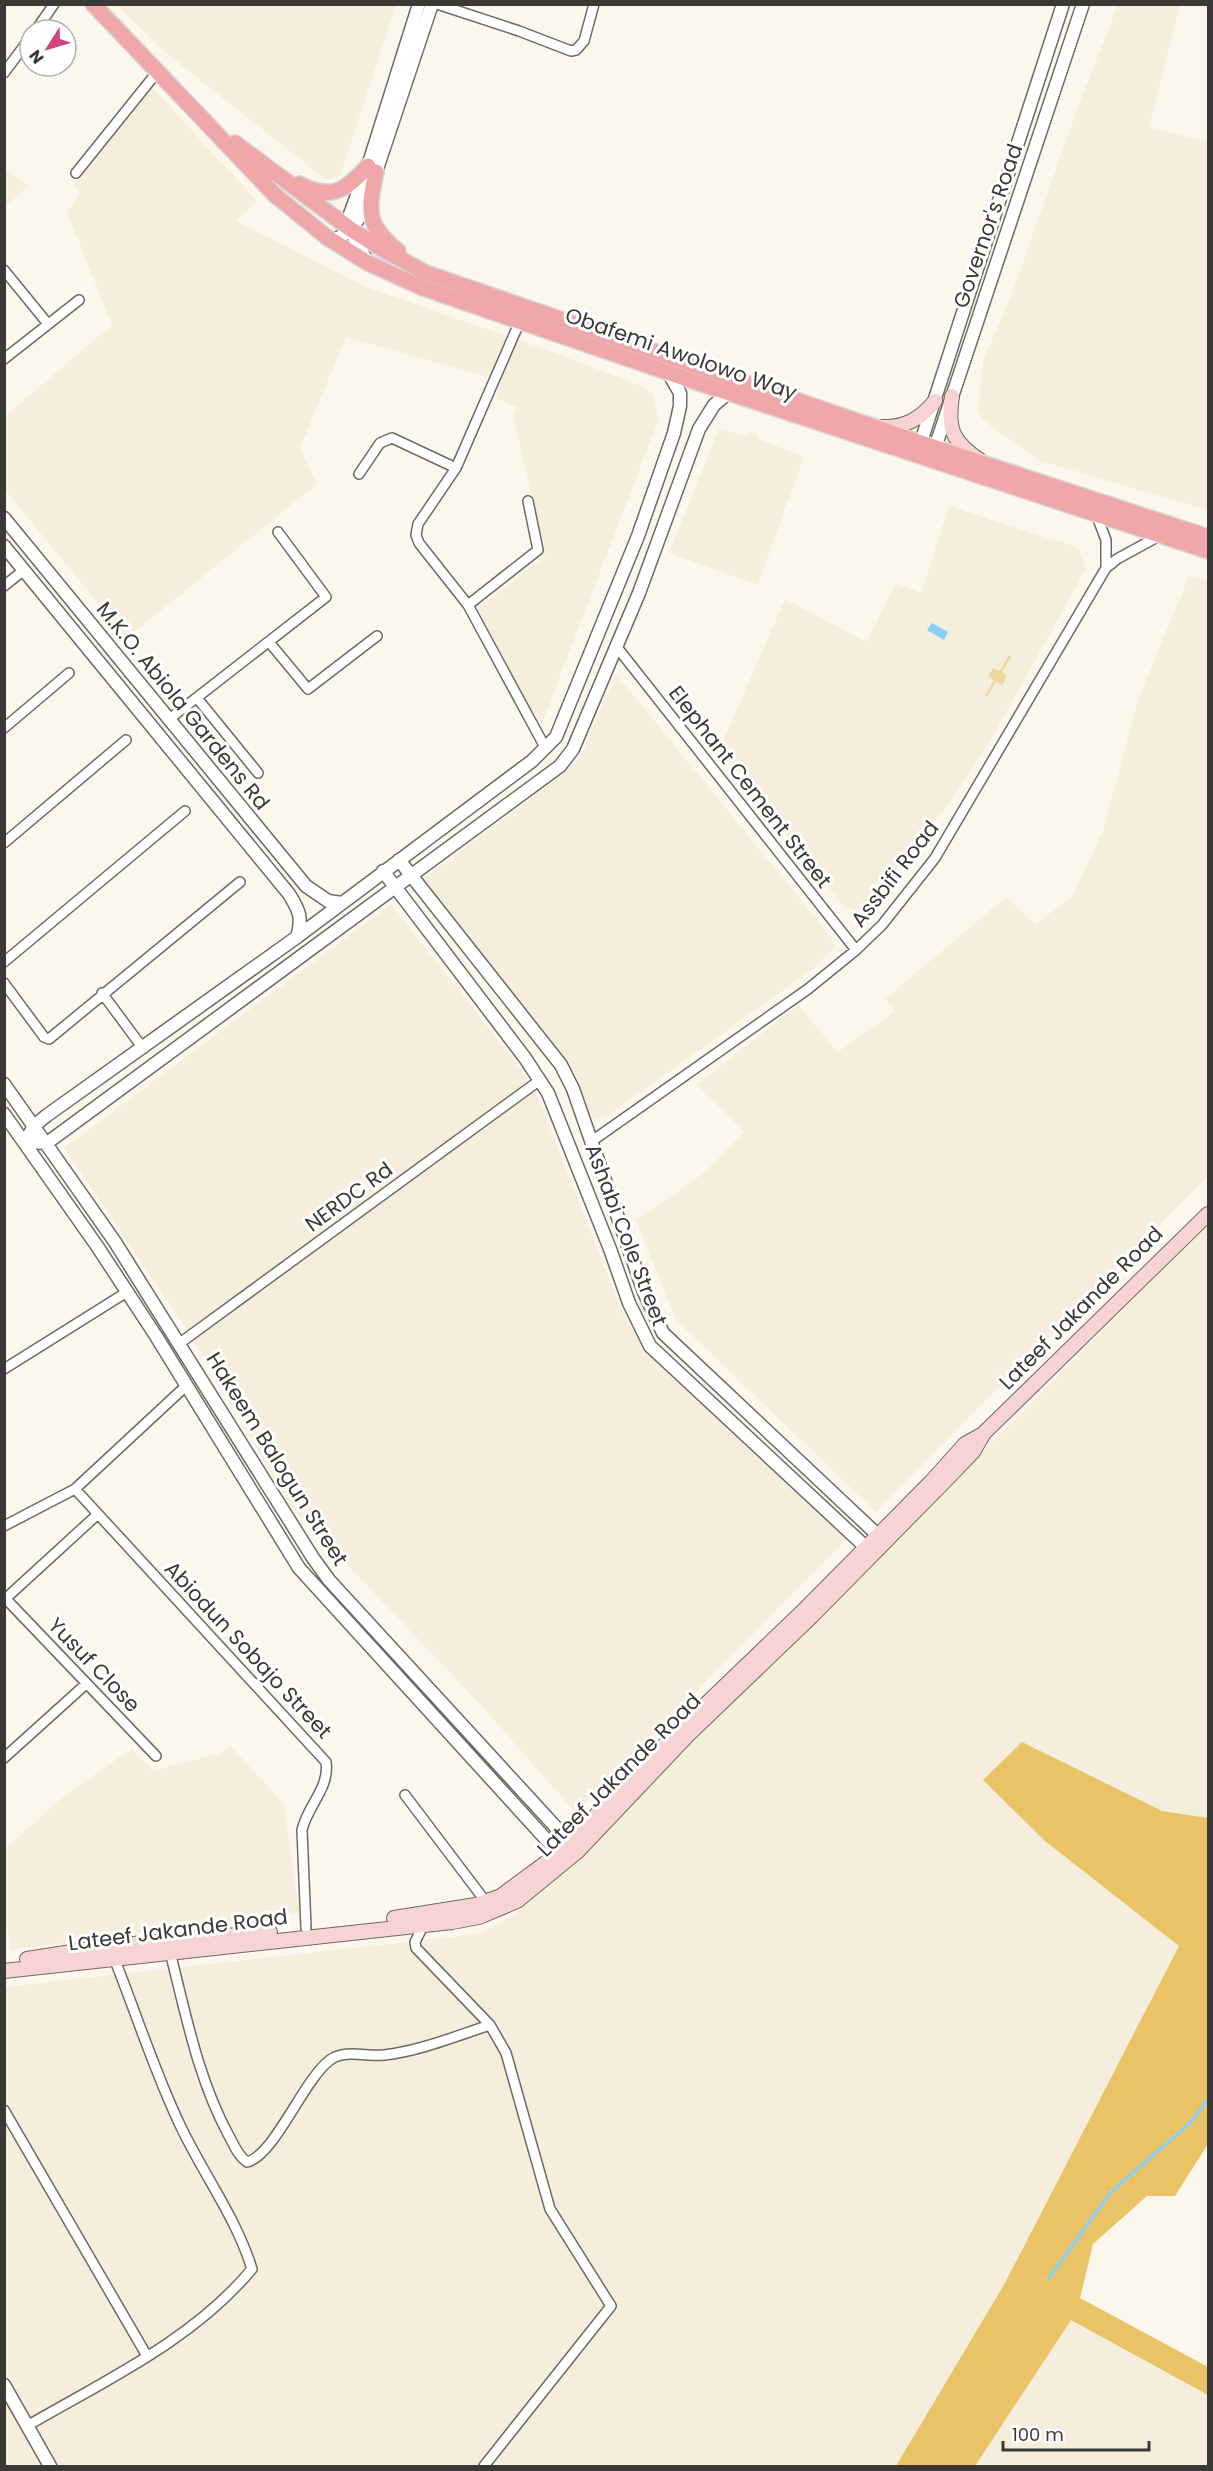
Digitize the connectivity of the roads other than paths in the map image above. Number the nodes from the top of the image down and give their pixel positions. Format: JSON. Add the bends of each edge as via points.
{"nodes":[{"id":1,"x":54,"y":4,"type":"edge"},
{"id":2,"x":93,"y":4,"type":"edge"},
{"id":3,"x":418,"y":4,"type":"edge"},
{"id":4,"x":432,"y":4,"type":"edge"},
{"id":5,"x":437,"y":4,"type":"edge"},
{"id":6,"x":594,"y":4,"type":"edge"},
{"id":7,"x":1063,"y":4,"type":"edge"},
{"id":8,"x":1083,"y":4,"type":"edge"},
{"id":9,"x":44,"y":18,"type":"edge"},
{"id":10,"x":18,"y":54,"type":"edge"},
{"id":11,"x":158,"y":71,"type":"junction"},
{"id":12,"x":4,"y":73,"type":"edge"},
{"id":13,"x":192,"y":106,"type":"junction"},
{"id":14,"x":260,"y":162,"type":"junction"},
{"id":15,"x":372,"y":169,"type":"junction"},
{"id":16,"x":76,"y":173,"type":"dead end"},
{"id":17,"x":349,"y":228,"type":"junction"},
{"id":18,"x":333,"y":240,"type":"junction"},
{"id":19,"x":368,"y":263,"type":"junction"},
{"id":20,"x":4,"y":270,"type":"edge"},
{"id":21,"x":426,"y":273,"type":"junction"},
{"id":22,"x":79,"y":300,"type":"dead end"},
{"id":23,"x":520,"y":321,"type":"junction"},
{"id":24,"x":48,"y":324,"type":"junction"},
{"id":25,"x":4,"y":359,"type":"edge"},
{"id":26,"x":668,"y":372,"type":"junction"},
{"id":27,"x":728,"y":393,"type":"junction"},
{"id":28,"x":952,"y":396,"type":"junction"},
{"id":29,"x":935,"y":401,"type":"junction"},
{"id":30,"x":876,"y":427,"type":"junction"},
{"id":31,"x":926,"y":452,"type":"junction"},
{"id":32,"x":665,"y":460,"type":"junction"},
{"id":33,"x":988,"y":465,"type":"junction"},
{"id":34,"x":684,"y":466,"type":"junction"},
{"id":35,"x":456,"y":468,"type":"junction"},
{"id":36,"x":359,"y":474,"type":"dead end"},
{"id":37,"x":528,"y":501,"type":"dead end"},
{"id":38,"x":1096,"y":514,"type":"junction"},
{"id":39,"x":4,"y":518,"type":"edge"},
{"id":40,"x":278,"y":532,"type":"dead end"},
{"id":41,"x":1161,"y":535,"type":"junction"},
{"id":42,"x":1209,"y":537,"type":"edge"},
{"id":43,"x":4,"y":546,"type":"edge"},
{"id":44,"x":1209,"y":551,"type":"edge"},
{"id":45,"x":1106,"y":568,"type":"junction"},
{"id":46,"x":24,"y":570,"type":"junction"},
{"id":47,"x":4,"y":586,"type":"edge"},
{"id":48,"x":468,"y":605,"type":"junction"},
{"id":49,"x":96,"y":630,"type":"junction"},
{"id":50,"x":377,"y":636,"type":"dead end"},
{"id":51,"x":82,"y":640,"type":"junction"},
{"id":52,"x":269,"y":642,"type":"junction"},
{"id":53,"x":616,"y":646,"type":"junction"},
{"id":54,"x":69,"y":673,"type":"dead end"},
{"id":55,"x":197,"y":698,"type":"junction"},
{"id":56,"x":168,"y":720,"type":"junction"},
{"id":57,"x":4,"y":728,"type":"edge"},
{"id":58,"x":126,"y":740,"type":"dead end"},
{"id":59,"x":546,"y":749,"type":"junction"},
{"id":60,"x":258,"y":773,"type":"dead end"},
{"id":61,"x":185,"y":811,"type":"dead end"},
{"id":62,"x":4,"y":843,"type":"edge"},
{"id":63,"x":399,"y":860,"type":"junction"},
{"id":64,"x":383,"y":871,"type":"junction"},
{"id":65,"x":412,"y":875,"type":"junction"},
{"id":66,"x":240,"y":882,"type":"dead end"},
{"id":67,"x":396,"y":887,"type":"junction"},
{"id":68,"x":342,"y":903,"type":"junction"},
{"id":69,"x":452,"y":927,"type":"junction"},
{"id":70,"x":297,"y":937,"type":"junction"},
{"id":71,"x":436,"y":939,"type":"junction"},
{"id":72,"x":856,"y":950,"type":"junction"},
{"id":73,"x":4,"y":962,"type":"edge"},
{"id":74,"x":4,"y":983,"type":"edge"},
{"id":75,"x":102,"y":993,"type":"junction"},
{"id":76,"x":142,"y":1047,"type":"junction"},
{"id":77,"x":540,"y":1080,"type":"junction"},
{"id":78,"x":4,"y":1084,"type":"edge"},
{"id":79,"x":91,"y":1084,"type":"junction"},
{"id":80,"x":104,"y":1102,"type":"junction"},
{"id":81,"x":4,"y":1114,"type":"edge"},
{"id":82,"x":34,"y":1126,"type":"junction"},
{"id":83,"x":592,"y":1141,"type":"junction"},
{"id":84,"x":25,"y":1142,"type":"junction"},
{"id":85,"x":47,"y":1143,"type":"junction"},
{"id":86,"x":1209,"y":1214,"type":"edge"},
{"id":87,"x":127,"y":1292,"type":"junction"},
{"id":88,"x":180,"y":1343,"type":"junction"},
{"id":89,"x":4,"y":1369,"type":"edge"},
{"id":90,"x":187,"y":1385,"type":"junction"},
{"id":91,"x":247,"y":1453,"type":"junction"},
{"id":92,"x":232,"y":1461,"type":"junction"},
{"id":93,"x":75,"y":1489,"type":"junction"},
{"id":94,"x":834,"y":1494,"type":"junction"},
{"id":95,"x":821,"y":1508,"type":"junction"},
{"id":96,"x":98,"y":1514,"type":"junction"},
{"id":97,"x":4,"y":1526,"type":"edge"},
{"id":98,"x":881,"y":1538,"type":"junction"},
{"id":99,"x":869,"y":1551,"type":"junction"},
{"id":100,"x":5,"y":1599,"type":"edge"},
{"id":101,"x":86,"y":1684,"type":"junction"},
{"id":102,"x":466,"y":1729,"type":"junction"},
{"id":103,"x":455,"y":1739,"type":"junction"},
{"id":104,"x":156,"y":1756,"type":"dead end"},
{"id":105,"x":4,"y":1758,"type":"edge"},
{"id":106,"x":405,"y":1796,"type":"dead end"},
{"id":107,"x":573,"y":1847,"type":"junction"},
{"id":108,"x":563,"y":1857,"type":"junction"},
{"id":109,"x":486,"y":1902,"type":"junction"},
{"id":110,"x":424,"y":1924,"type":"junction"},
{"id":111,"x":306,"y":1928,"type":"junction"},
{"id":112,"x":170,"y":1952,"type":"junction"},
{"id":113,"x":114,"y":1958,"type":"junction"},
{"id":114,"x":4,"y":1962,"type":"edge"},
{"id":115,"x":4,"y":1971,"type":"edge"},
{"id":116,"x":490,"y":2025,"type":"junction"},
{"id":117,"x":4,"y":2110,"type":"edge"},
{"id":118,"x":147,"y":2356,"type":"junction"},
{"id":119,"x":4,"y":2385,"type":"edge"},
{"id":120,"x":27,"y":2426,"type":"junction"},
{"id":121,"x":50,"y":2466,"type":"edge"},
{"id":122,"x":484,"y":2466,"type":"edge"}],
"edges":[{"from":1,"to":9,"type":"street"},
{"from":2,"to":11,"type":"main road","name":"Obafemi Awolowo Way"},
{"from":3,"to":15,"type":"street"},
{"from":4,"to":15,"type":"street"},
{"from":5,"to":6,"type":"street","via":[[571,51],[584,41]]},
{"from":7,"to":29,"type":"street","name":"Governor's Road"},
{"from":8,"to":28,"type":"street","name":"Governor's Road"},
{"from":10,"to":12,"type":"street"},
{"from":11,"to":13,"type":"main road","name":"Obafemi Awolowo Way"},
{"from":11,"to":16,"type":"street"},
{"from":13,"to":14,"type":"main road","name":"Obafemi Awolowo Way"},
{"from":13,"to":18,"type":"main road","name":"Obafemi Awolowo Way","via":[[276,196]]},
{"from":14,"to":15,"type":"main road","via":[[274,166],[314,192],[327,193],[347,186]]},
{"from":14,"to":17,"type":"main road","name":"Obafemi Awolowo Way"},
{"from":15,"to":17,"type":"street","via":[[350,214]]},
{"from":15,"to":21,"type":"main road","via":[[369,204],[376,230]]},
{"from":17,"to":18,"type":"street"},
{"from":17,"to":19,"type":"street"},
{"from":17,"to":21,"type":"main road","name":"Obafemi Awolowo Way"},
{"from":18,"to":19,"type":"main road","name":"Obafemi Awolowo Way"},
{"from":19,"to":23,"type":"main road","name":"Obafemi Awolowo Way","via":[[423,288]]},
{"from":20,"to":24,"type":"street"},
{"from":21,"to":30,"type":"main road","name":"Obafemi Awolowo Way"},
{"from":22,"to":24,"type":"street"},
{"from":23,"to":26,"type":"main road","name":"Obafemi Awolowo Way"},
{"from":23,"to":35,"type":"street"},
{"from":24,"to":25,"type":"street"},
{"from":26,"to":27,"type":"main road","name":"Obafemi Awolowo Way"},
{"from":26,"to":32,"type":"street","via":[[677,385],[680,406]]},
{"from":27,"to":31,"type":"main road","name":"Obafemi Awolowo Way"},
{"from":27,"to":34,"type":"street","via":[[707,414]]},
{"from":28,"to":31,"type":"street","name":"Governor's Road"},
{"from":28,"to":33,"type":"main road","via":[[949,414],[955,438]]},
{"from":29,"to":30,"type":"main road","via":[[910,423]]},
{"from":29,"to":31,"type":"street","name":"Governor's Road"},
{"from":30,"to":31,"type":"main road","name":"Obafemi Awolowo Way"},
{"from":31,"to":33,"type":"main road","name":"Obafemi Awolowo Way"},
{"from":31,"to":38,"type":"main road","name":"Obafemi Awolowo Way"},
{"from":32,"to":34,"type":"street"},
{"from":32,"to":59,"type":"street","via":[[568,709]]},
{"from":33,"to":42,"type":"main road","name":"Obafemi Awolowo Way"},
{"from":34,"to":53,"type":"street"},
{"from":35,"to":36,"type":"street","via":[[392,438],[380,443]]},
{"from":35,"to":48,"type":"street","via":[[417,524],[416,535]]},
{"from":37,"to":48,"type":"street","via":[[538,550]]},
{"from":38,"to":41,"type":"main road","name":"Obafemi Awolowo Way"},
{"from":38,"to":45,"type":"street","via":[[1106,540]]},
{"from":39,"to":49,"type":"street","name":"M.K.O. Abiola Gardens Rd"},
{"from":40,"to":52,"type":"street","via":[[326,597]]},
{"from":41,"to":44,"type":"main road","name":"Obafemi Awolowo Way"},
{"from":41,"to":45,"type":"street"},
{"from":43,"to":46,"type":"street","name":"M.K.O. Abiola Gardens Rd"},
{"from":45,"to":72,"type":"street","name":"Assbifi Road","via":[[935,858],[882,925]]},
{"from":46,"to":47,"type":"street"},
{"from":46,"to":51,"type":"street","name":"M.K.O. Abiola Gardens Rd"},
{"from":48,"to":59,"type":"street"},
{"from":49,"to":51,"type":"street"},
{"from":49,"to":56,"type":"street","name":"M.K.O. Abiola Gardens Rd"},
{"from":50,"to":52,"type":"street","via":[[308,689]]},
{"from":51,"to":70,"type":"street","name":"M.K.O. Abiola Gardens Rd","via":[[289,894],[301,913]]},
{"from":52,"to":55,"type":"street"},
{"from":53,"to":65,"type":"street","via":[[573,749],[560,766]]},
{"from":53,"to":72,"type":"street","name":"Elephant Cement Street"},
{"from":54,"to":57,"type":"street"},
{"from":55,"to":56,"type":"street"},
{"from":55,"to":60,"type":"street"},
{"from":56,"to":68,"type":"street","name":"M.K.O. Abiola Gardens Rd","via":[[306,885],[328,901]]},
{"from":58,"to":62,"type":"street"},
{"from":59,"to":63,"type":"street"},
{"from":61,"to":73,"type":"street"},
{"from":63,"to":64,"type":"street"},
{"from":63,"to":65,"type":"street","name":"Ashabi Cole Street"},
{"from":64,"to":67,"type":"street","name":"Ashabi Cole Street"},
{"from":64,"to":68,"type":"street"},
{"from":65,"to":67,"type":"street"},
{"from":65,"to":69,"type":"street","name":"Ashabi Cole Street"},
{"from":66,"to":75,"type":"street"},
{"from":67,"to":71,"type":"street","name":"Ashabi Cole Street"},
{"from":67,"to":80,"type":"street"},
{"from":68,"to":70,"type":"street"},
{"from":69,"to":71,"type":"street"},
{"from":69,"to":83,"type":"street","name":"Ashabi Cole Street","via":[[561,1065]]},
{"from":70,"to":76,"type":"street"},
{"from":71,"to":77,"type":"street","name":"Ashabi Cole Street"},
{"from":72,"to":83,"type":"street","name":"Assbifi Road","via":[[808,989]]},
{"from":74,"to":75,"type":"street","via":[[49,1039]]},
{"from":75,"to":76,"type":"street"},
{"from":76,"to":79,"type":"street"},
{"from":77,"to":88,"type":"street","name":"NERDC Rd"},
{"from":77,"to":95,"type":"street","name":"Ashabi Cole Street","via":[[565,1132],[628,1304],[650,1346]]},
{"from":78,"to":82,"type":"street","name":"Hakeem Balogun Street"},
{"from":79,"to":80,"type":"street"},
{"from":79,"to":82,"type":"street"},
{"from":80,"to":85,"type":"street"},
{"from":81,"to":84,"type":"street","name":"Hakeem Balogun Street"},
{"from":82,"to":84,"type":"street"},
{"from":82,"to":85,"type":"street","name":"Hakeem Balogun Street"},
{"from":83,"to":94,"type":"street","name":"Ashabi Cole Street","via":[[644,1292],[663,1333]]},
{"from":84,"to":85,"type":"street"},
{"from":84,"to":87,"type":"street","name":"Hakeem Balogun Street"},
{"from":85,"to":88,"type":"street","name":"Hakeem Balogun Street"},
{"from":86,"to":98,"type":"main road","name":"Lateef Jakande Road","via":[[984,1433],[973,1452]]},
{"from":87,"to":89,"type":"street"},
{"from":87,"to":90,"type":"street","name":"Hakeem Balogun Street"},
{"from":88,"to":91,"type":"street","name":"Hakeem Balogun Street"},
{"from":90,"to":92,"type":"street","name":"Hakeem Balogun Street"},
{"from":90,"to":93,"type":"street","name":"Hakeem Balogun Street"},
{"from":91,"to":92,"type":"street"},
{"from":91,"to":102,"type":"street","name":"Hakeem Balogun Street","via":[[329,1580]]},
{"from":92,"to":103,"type":"street","name":"Hakeem Balogun Street","via":[[299,1568]]},
{"from":93,"to":96,"type":"street","name":"Abiodun Sobajo Street"},
{"from":93,"to":97,"type":"street","name":"Hakeem Balogun Street"},
{"from":94,"to":95,"type":"street"},
{"from":94,"to":98,"type":"street","name":"Ashabi Cole Street"},
{"from":95,"to":99,"type":"street","name":"Ashabi Cole Street"},
{"from":96,"to":100,"type":"street"},
{"from":96,"to":111,"type":"street","name":"Abiodun Sobajo Street","via":[[327,1762],[325,1782],[304,1817],[302,1830]]},
{"from":98,"to":99,"type":"main road","name":"Lateef Jakande Road"},
{"from":99,"to":107,"type":"main road","name":"Lateef Jakande Road","via":[[812,1616]]},
{"from":100,"to":101,"type":"street","name":"Yusuf Close"},
{"from":101,"to":104,"type":"street","name":"Yusuf Close"},
{"from":101,"to":105,"type":"street"},
{"from":102,"to":103,"type":"street"},
{"from":102,"to":107,"type":"street","name":"Hakeem Balogun Street"},
{"from":103,"to":108,"type":"street","name":"Hakeem Balogun Street"},
{"from":106,"to":109,"type":"street"},
{"from":107,"to":108,"type":"main road","name":"Lateef Jakande Road"},
{"from":108,"to":109,"type":"main road","name":"Lateef Jakande Road"},
{"from":108,"to":110,"type":"main road","name":"Lateef Jakande Road","via":[[505,1907],[479,1917]]},
{"from":109,"to":111,"type":"main road","name":"Lateef Jakande Road","via":[[432,1913]]},
{"from":110,"to":112,"type":"main road","name":"Lateef Jakande Road"},
{"from":110,"to":116,"type":"street","via":[[416,1942],[418,1953]]},
{"from":111,"to":114,"type":"main road","name":"Lateef Jakande Road","via":[[110,1946]]},
{"from":112,"to":113,"type":"main road","name":"Lateef Jakande Road"},
{"from":112,"to":116,"type":"street","via":[[202,2077],[217,2114],[247,2162],[262,2154],[330,2060],[347,2055],[384,2055]]},
{"from":113,"to":115,"type":"main road","name":"Lateef Jakande Road"},
{"from":113,"to":118,"type":"street","via":[[180,2125],[228,2211],[252,2269],[211,2312]]},
{"from":116,"to":122,"type":"street","via":[[506,2053],[550,2209],[612,2306]]},
{"from":117,"to":118,"type":"street"},
{"from":118,"to":120,"type":"street"},
{"from":119,"to":120,"type":"street"},
{"from":120,"to":121,"type":"street"}]}
